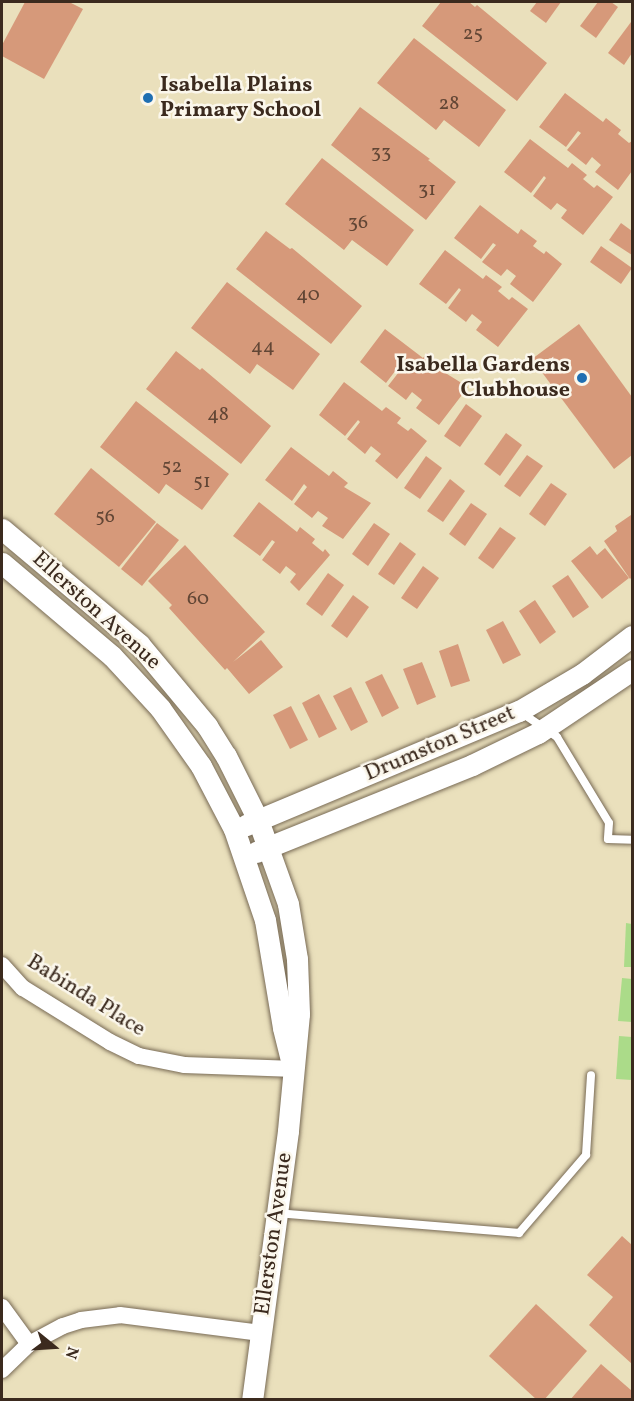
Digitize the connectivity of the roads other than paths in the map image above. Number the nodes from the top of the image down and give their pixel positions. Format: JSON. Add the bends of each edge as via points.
{"nodes":[{"id":1,"x":2,"y":529,"type":"edge"},
{"id":2,"x":2,"y":563,"type":"edge"},
{"id":3,"x":633,"y":636,"type":"edge"},
{"id":4,"x":633,"y":670,"type":"edge"},
{"id":5,"x":519,"y":711,"type":"junction"},
{"id":6,"x":545,"y":729,"type":"junction"},
{"id":7,"x":258,"y":820,"type":"junction"},
{"id":8,"x":234,"y":830,"type":"junction"},
{"id":9,"x":633,"y":840,"type":"edge"},
{"id":10,"x":269,"y":847,"type":"junction"},
{"id":11,"x":245,"y":856,"type":"junction"},
{"id":12,"x":2,"y":965,"type":"edge"},
{"id":13,"x":294,"y":1069,"type":"junction"},
{"id":14,"x":591,"y":1075,"type":"dead end"},
{"id":15,"x":277,"y":1213,"type":"junction"},
{"id":16,"x":2,"y":1307,"type":"edge"},
{"id":17,"x":261,"y":1333,"type":"junction"},
{"id":18,"x":29,"y":1344,"type":"junction"},
{"id":19,"x":2,"y":1370,"type":"edge"},
{"id":20,"x":252,"y":1400,"type":"edge"}],
"edges":[{"from":1,"to":7,"type":"street","name":"Ellerston Avenue","via":[[95,605],[163,670],[207,726]]},
{"from":2,"to":8,"type":"street","name":"Ellerston Avenue","via":[[112,656],[160,708],[201,766]]},
{"from":3,"to":5,"type":"street","name":"Drumston Street","via":[[582,674]]},
{"from":4,"to":6,"type":"street","name":"Drumston Street"},
{"from":5,"to":6,"type":"lane"},
{"from":5,"to":7,"type":"street","name":"Drumston Street"},
{"from":6,"to":9,"type":"lane","via":[[557,737],[609,823],[608,839]]},
{"from":6,"to":10,"type":"street","name":"Drumston Street","via":[[472,765]]},
{"from":7,"to":8,"type":"street","name":"Drumston Street"},
{"from":7,"to":10,"type":"street","name":"Ellerston Avenue"},
{"from":8,"to":11,"type":"street","name":"Ellerston Avenue"},
{"from":10,"to":11,"type":"street","name":"Drumston Street"},
{"from":10,"to":13,"type":"street","name":"Ellerston Avenue","via":[[288,904],[297,959],[299,1014]]},
{"from":11,"to":13,"type":"street","name":"Ellerston Avenue","via":[[265,920]]},
{"from":12,"to":13,"type":"street","name":"Babinda Place","via":[[23,988],[138,1056],[185,1065]]},
{"from":13,"to":15,"type":"street","name":"Ellerston Avenue"},
{"from":14,"to":15,"type":"lane","via":[[586,1155],[519,1233]]},
{"from":15,"to":17,"type":"street","name":"Ellerston Avenue"},
{"from":16,"to":18,"type":"street"},
{"from":17,"to":18,"type":"street","via":[[120,1315],[81,1320]]},
{"from":17,"to":20,"type":"street","name":"Ellerston Avenue"},
{"from":18,"to":19,"type":"street"}]}
